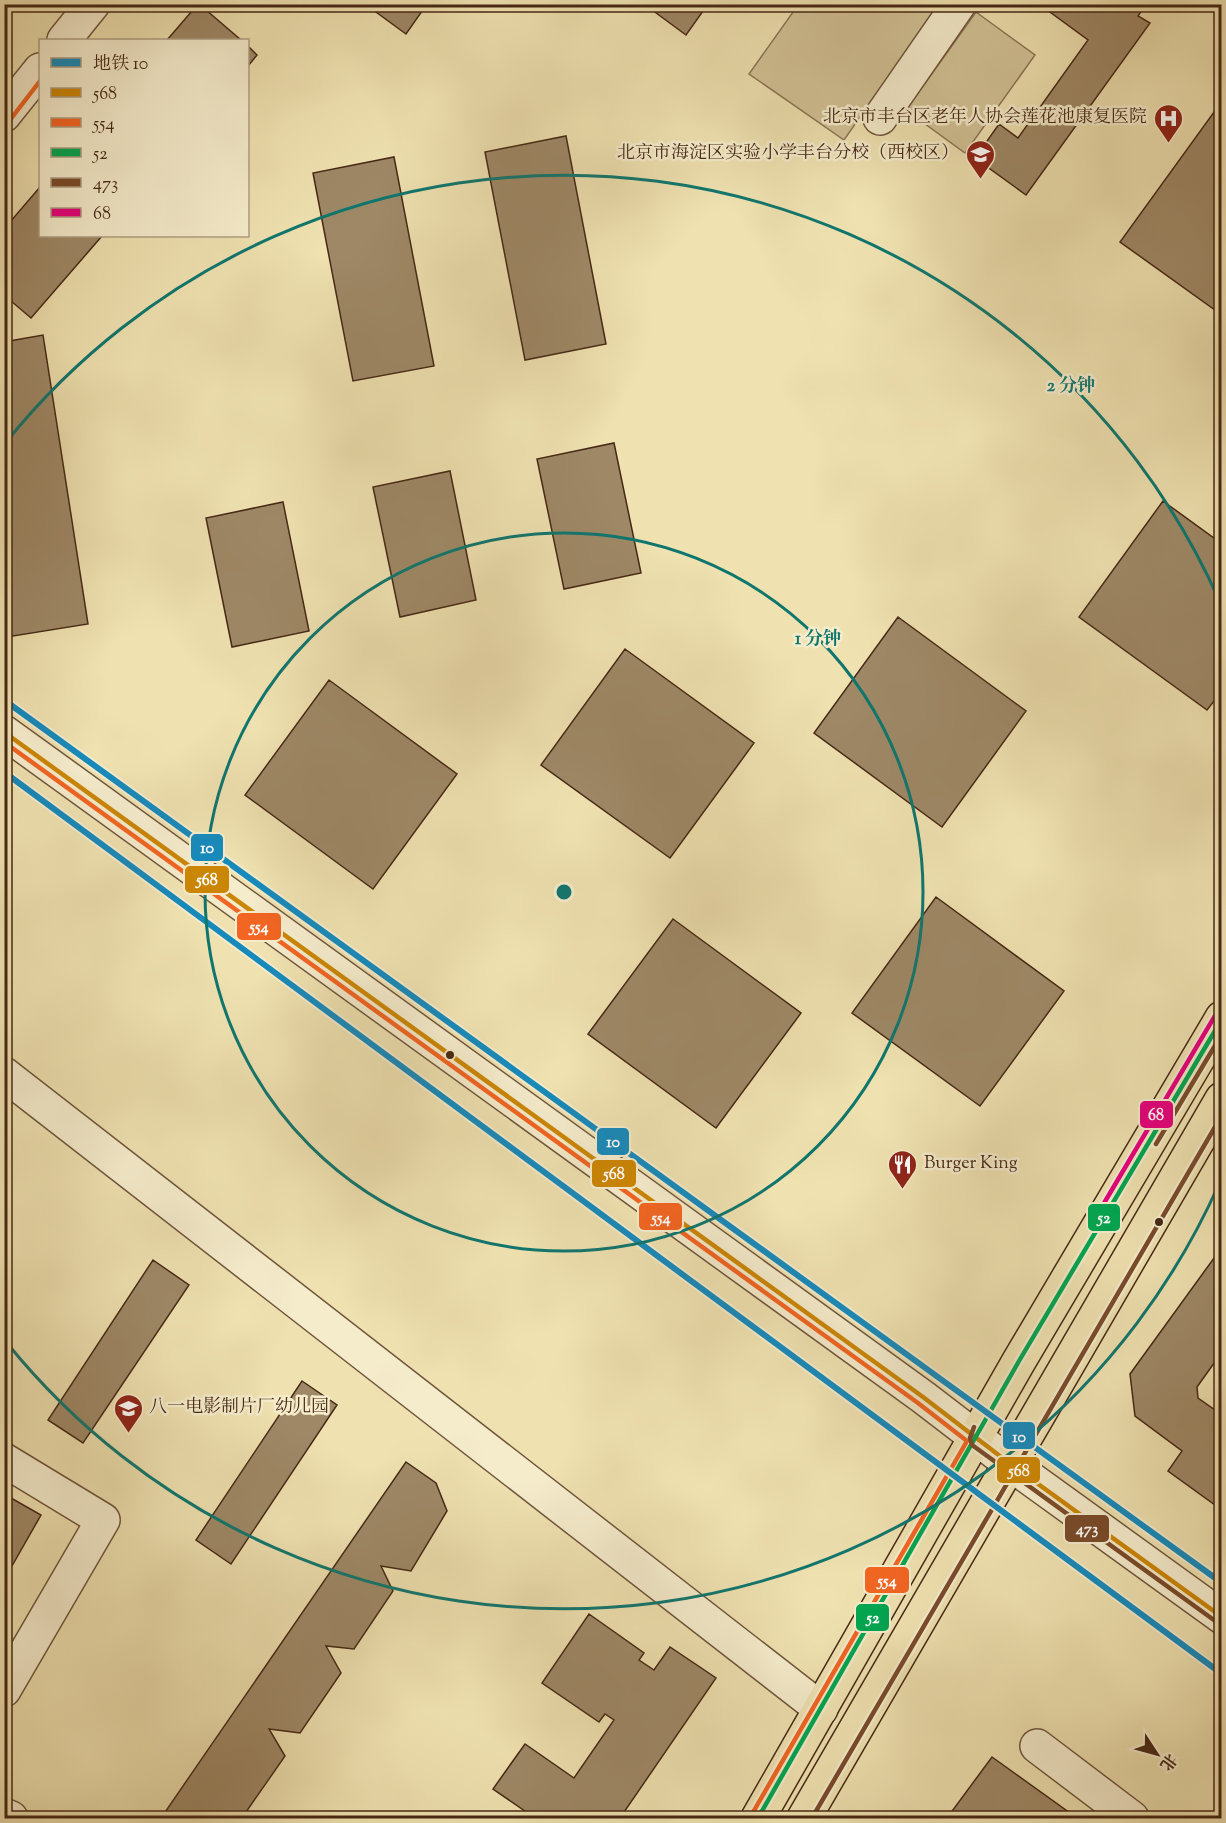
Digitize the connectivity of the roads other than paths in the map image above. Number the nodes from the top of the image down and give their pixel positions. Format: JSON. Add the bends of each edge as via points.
{"nodes":[{"id":1,"x":93,"y":4,"type":"edge"},
{"id":2,"x":959,"y":4,"type":"edge"},
{"id":3,"x":65,"y":39,"type":"edge"},
{"id":4,"x":39,"y":71,"type":"edge"},
{"id":5,"x":4,"y":115,"type":"edge"},
{"id":6,"x":880,"y":118,"type":"dead end"},
{"id":7,"x":4,"y":732,"type":"edge"},
{"id":8,"x":1221,"y":1018,"type":"edge"},
{"id":9,"x":4,"y":1074,"type":"edge"},
{"id":10,"x":1221,"y":1099,"type":"edge"},
{"id":11,"x":976,"y":1438,"type":"junction"},
{"id":12,"x":4,"y":1460,"type":"edge"},
{"id":13,"x":1010,"y":1463,"type":"junction"},
{"id":14,"x":1221,"y":1617,"type":"edge"},
{"id":15,"x":4,"y":1690,"type":"edge"},
{"id":16,"x":821,"y":1709,"type":"junction"},
{"id":17,"x":1037,"y":1746,"type":"dead end"},
{"id":18,"x":4,"y":1815,"type":"edge"},
{"id":19,"x":11,"y":1818,"type":"edge"},
{"id":20,"x":758,"y":1818,"type":"edge"},
{"id":21,"x":804,"y":1818,"type":"edge"},
{"id":22,"x":1132,"y":1818,"type":"edge"}],
"edges":[{"from":1,"to":3,"type":"street"},
{"from":2,"to":6,"type":"street"},
{"from":4,"to":5,"type":"street"},
{"from":7,"to":11,"type":"street"},
{"from":8,"to":11,"type":"main road"},
{"from":9,"to":16,"type":"street"},
{"from":10,"to":13,"type":"main road"},
{"from":11,"to":13,"type":"street"},
{"from":11,"to":16,"type":"main road"},
{"from":12,"to":15,"type":"street","via":[[103,1520]]},
{"from":13,"to":14,"type":"street"},
{"from":13,"to":21,"type":"main road"},
{"from":16,"to":20,"type":"main road"},
{"from":17,"to":22,"type":"street"},
{"from":18,"to":19,"type":"street"}]}
